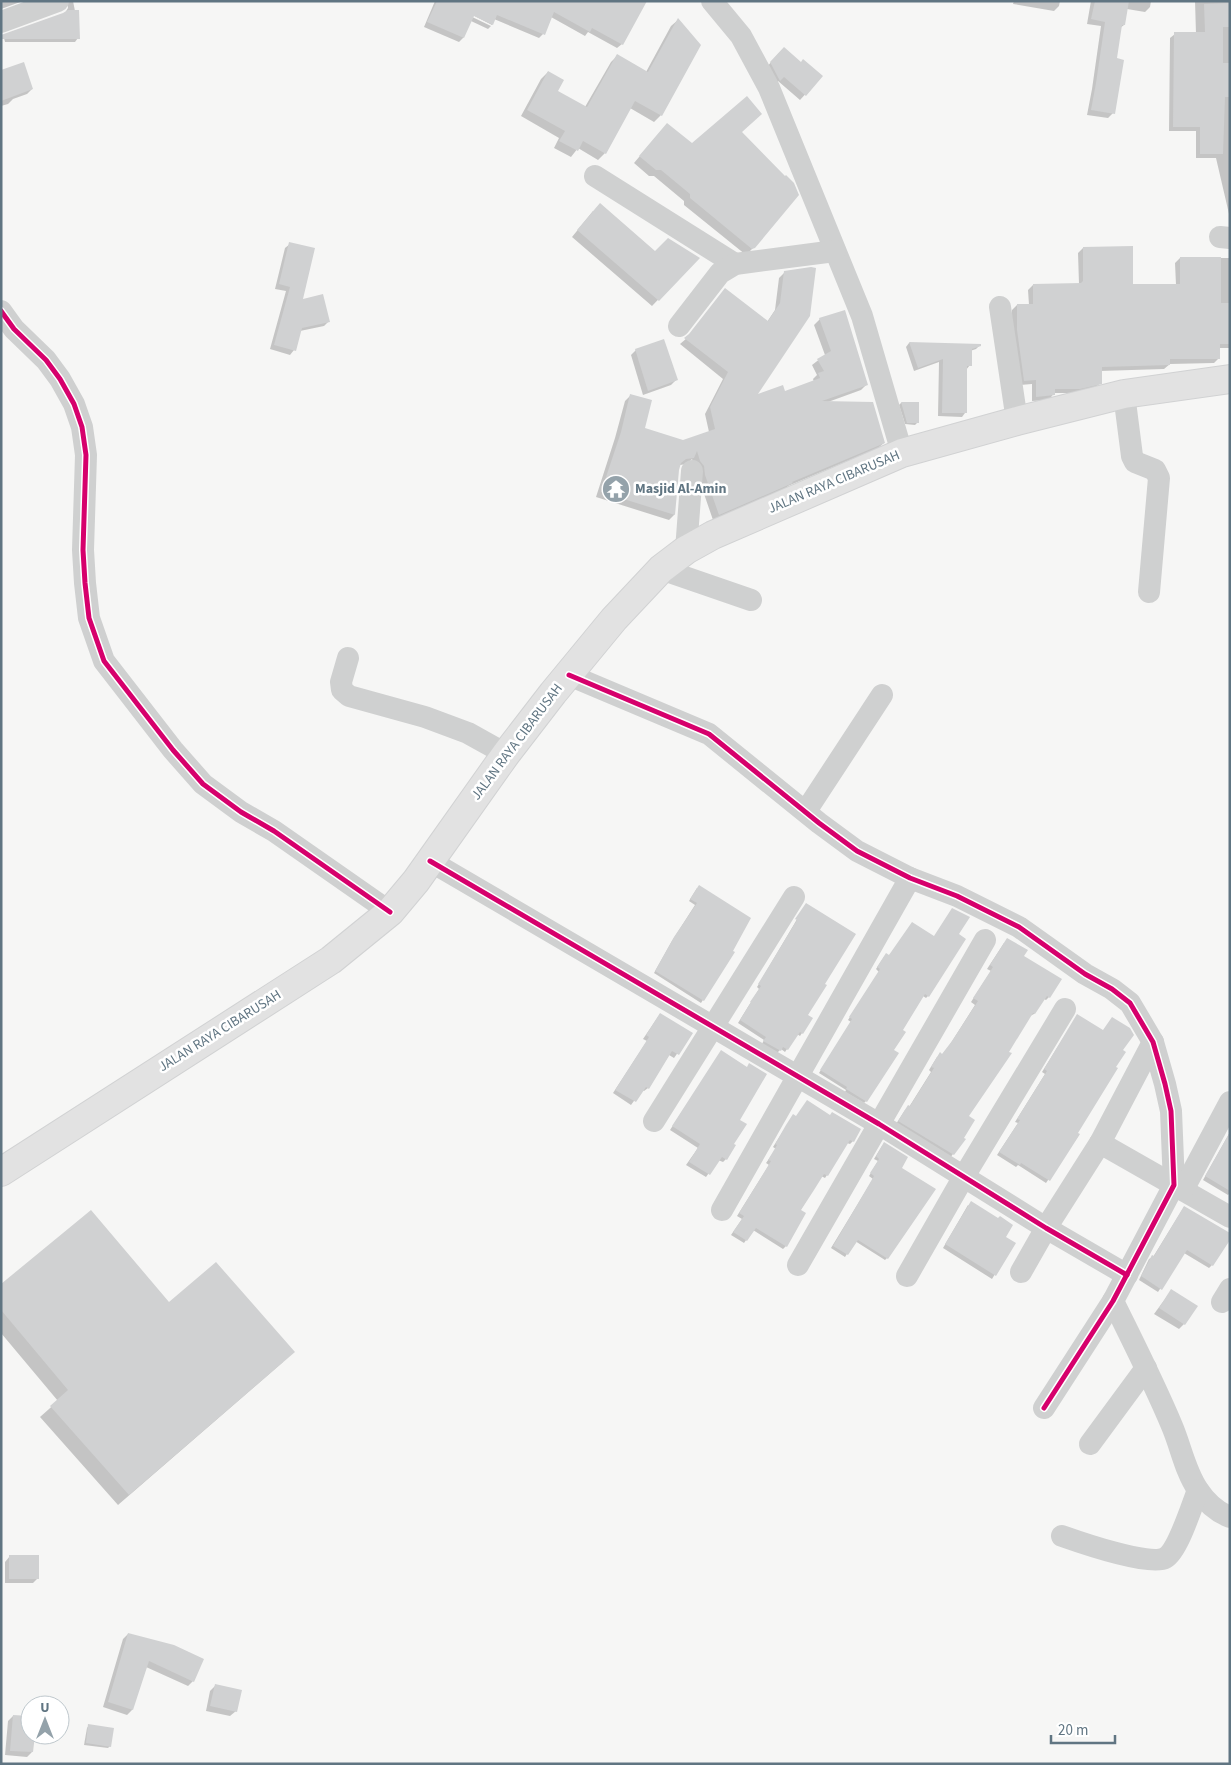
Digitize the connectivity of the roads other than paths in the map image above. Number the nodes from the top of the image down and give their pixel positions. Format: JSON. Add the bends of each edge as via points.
{"nodes":[{"id":1,"x":58,"y":1,"type":"edge"},
{"id":2,"x":712,"y":1,"type":"edge"},
{"id":3,"x":1,"y":22,"type":"edge"},
{"id":4,"x":595,"y":176,"type":"dead end"},
{"id":5,"x":835,"y":251,"type":"junction"},
{"id":6,"x":735,"y":264,"type":"junction"},
{"id":7,"x":1000,"y":307,"type":"dead end"},
{"id":8,"x":1,"y":311,"type":"edge"},
{"id":9,"x":679,"y":326,"type":"dead end"},
{"id":10,"x":1230,"y":379,"type":"edge"},
{"id":11,"x":1124,"y":394,"type":"junction"},
{"id":12,"x":1017,"y":421,"type":"junction"},
{"id":13,"x":902,"y":453,"type":"junction"},
{"id":14,"x":692,"y":471,"type":"dead end"},
{"id":15,"x":686,"y":550,"type":"junction"},
{"id":16,"x":661,"y":570,"type":"junction"},
{"id":17,"x":1149,"y":592,"type":"dead end"},
{"id":18,"x":751,"y":600,"type":"dead end"},
{"id":19,"x":348,"y":658,"type":"dead end"},
{"id":20,"x":569,"y":675,"type":"junction"},
{"id":21,"x":882,"y":695,"type":"dead end"},
{"id":22,"x":506,"y":754,"type":"junction"},
{"id":23,"x":806,"y":811,"type":"junction"},
{"id":24,"x":430,"y":861,"type":"junction"},
{"id":25,"x":910,"y":878,"type":"junction"},
{"id":26,"x":794,"y":897,"type":"dead end"},
{"id":27,"x":390,"y":912,"type":"junction"},
{"id":28,"x":985,"y":940,"type":"dead end"},
{"id":29,"x":1064,"y":1009,"type":"dead end"},
{"id":30,"x":713,"y":1027,"type":"junction"},
{"id":31,"x":1153,"y":1042,"type":"junction"},
{"id":32,"x":798,"y":1076,"type":"junction"},
{"id":33,"x":1230,"y":1102,"type":"edge"},
{"id":34,"x":654,"y":1121,"type":"dead end"},
{"id":35,"x":879,"y":1124,"type":"junction"},
{"id":36,"x":1100,"y":1143,"type":"junction"},
{"id":37,"x":1,"y":1172,"type":"edge"},
{"id":38,"x":963,"y":1178,"type":"junction"},
{"id":39,"x":1179,"y":1187,"type":"junction"},
{"id":40,"x":722,"y":1210,"type":"dead end"},
{"id":41,"x":1230,"y":1217,"type":"edge"},
{"id":42,"x":1046,"y":1228,"type":"junction"},
{"id":43,"x":798,"y":1265,"type":"dead end"},
{"id":44,"x":1020,"y":1272,"type":"dead end"},
{"id":45,"x":1127,"y":1275,"type":"junction"},
{"id":46,"x":907,"y":1276,"type":"dead end"},
{"id":47,"x":1113,"y":1301,"type":"junction"},
{"id":48,"x":1146,"y":1368,"type":"junction"},
{"id":49,"x":1044,"y":1408,"type":"dead end"},
{"id":50,"x":1090,"y":1444,"type":"dead end"},
{"id":51,"x":1198,"y":1490,"type":"junction"},
{"id":52,"x":1230,"y":1517,"type":"edge"},
{"id":53,"x":1062,"y":1536,"type":"dead end"}],
"edges":[{"from":1,"to":3,"type":"street"},
{"from":2,"to":5,"type":"street","via":[[741,36],[769,88]]},
{"from":4,"to":6,"type":"street"},
{"from":5,"to":6,"type":"street"},
{"from":5,"to":13,"type":"street","via":[[862,316]]},
{"from":6,"to":9,"type":"street","via":[[720,273]]},
{"from":7,"to":12,"type":"street"},
{"from":8,"to":27,"type":"street","via":[[60,379],[82,427],[86,455],[84,583],[89,618],[104,661],[203,784]]},
{"from":10,"to":11,"type":"main road","name":"JALAN RAYA CIBARUSAH"},
{"from":11,"to":12,"type":"main road","name":"JALAN RAYA CIBARUSAH"},
{"from":11,"to":17,"type":"street","via":[[1132,456],[1137,463],[1155,470],[1158,478]]},
{"from":12,"to":13,"type":"main road","name":"JALAN RAYA CIBARUSAH"},
{"from":13,"to":15,"type":"main road","name":"JALAN RAYA CIBARUSAH","via":[[713,535]]},
{"from":14,"to":15,"type":"street"},
{"from":15,"to":16,"type":"main road","name":"JALAN RAYA CIBARUSAH"},
{"from":16,"to":18,"type":"street"},
{"from":16,"to":20,"type":"main road","name":"JALAN RAYA CIBARUSAH","via":[[614,619]]},
{"from":19,"to":22,"type":"street","via":[[341,682],[342,690],[350,696],[468,732]]},
{"from":20,"to":22,"type":"main road","name":"JALAN RAYA CIBARUSAH"},
{"from":20,"to":23,"type":"street","via":[[709,734]]},
{"from":21,"to":23,"type":"street"},
{"from":22,"to":24,"type":"main road","name":"JALAN RAYA CIBARUSAH"},
{"from":23,"to":25,"type":"street","via":[[857,851]]},
{"from":24,"to":27,"type":"main road","name":"JALAN RAYA CIBARUSAH"},
{"from":24,"to":30,"type":"street"},
{"from":25,"to":31,"type":"street","via":[[1019,926],[1130,1004]]},
{"from":25,"to":32,"type":"street"},
{"from":26,"to":30,"type":"street"},
{"from":27,"to":37,"type":"main road","name":"JALAN RAYA CIBARUSAH","via":[[331,960]]},
{"from":28,"to":35,"type":"street"},
{"from":29,"to":38,"type":"street"},
{"from":30,"to":32,"type":"street"},
{"from":30,"to":34,"type":"street"},
{"from":31,"to":36,"type":"street"},
{"from":31,"to":39,"type":"street","via":[[1171,1110]]},
{"from":32,"to":35,"type":"street"},
{"from":32,"to":40,"type":"street"},
{"from":33,"to":39,"type":"street"},
{"from":35,"to":38,"type":"street"},
{"from":35,"to":43,"type":"street"},
{"from":36,"to":39,"type":"street"},
{"from":36,"to":42,"type":"street"},
{"from":38,"to":42,"type":"street"},
{"from":38,"to":46,"type":"street"},
{"from":39,"to":41,"type":"street"},
{"from":39,"to":45,"type":"street"},
{"from":42,"to":44,"type":"street"},
{"from":42,"to":45,"type":"street"},
{"from":45,"to":47,"type":"street"},
{"from":47,"to":48,"type":"street"},
{"from":47,"to":49,"type":"street"},
{"from":48,"to":50,"type":"street"},
{"from":48,"to":51,"type":"street"},
{"from":51,"to":52,"type":"street","via":[[1213,1507]]},
{"from":51,"to":53,"type":"street","via":[[1177,1542],[1164,1560],[1112,1552]]}]}
